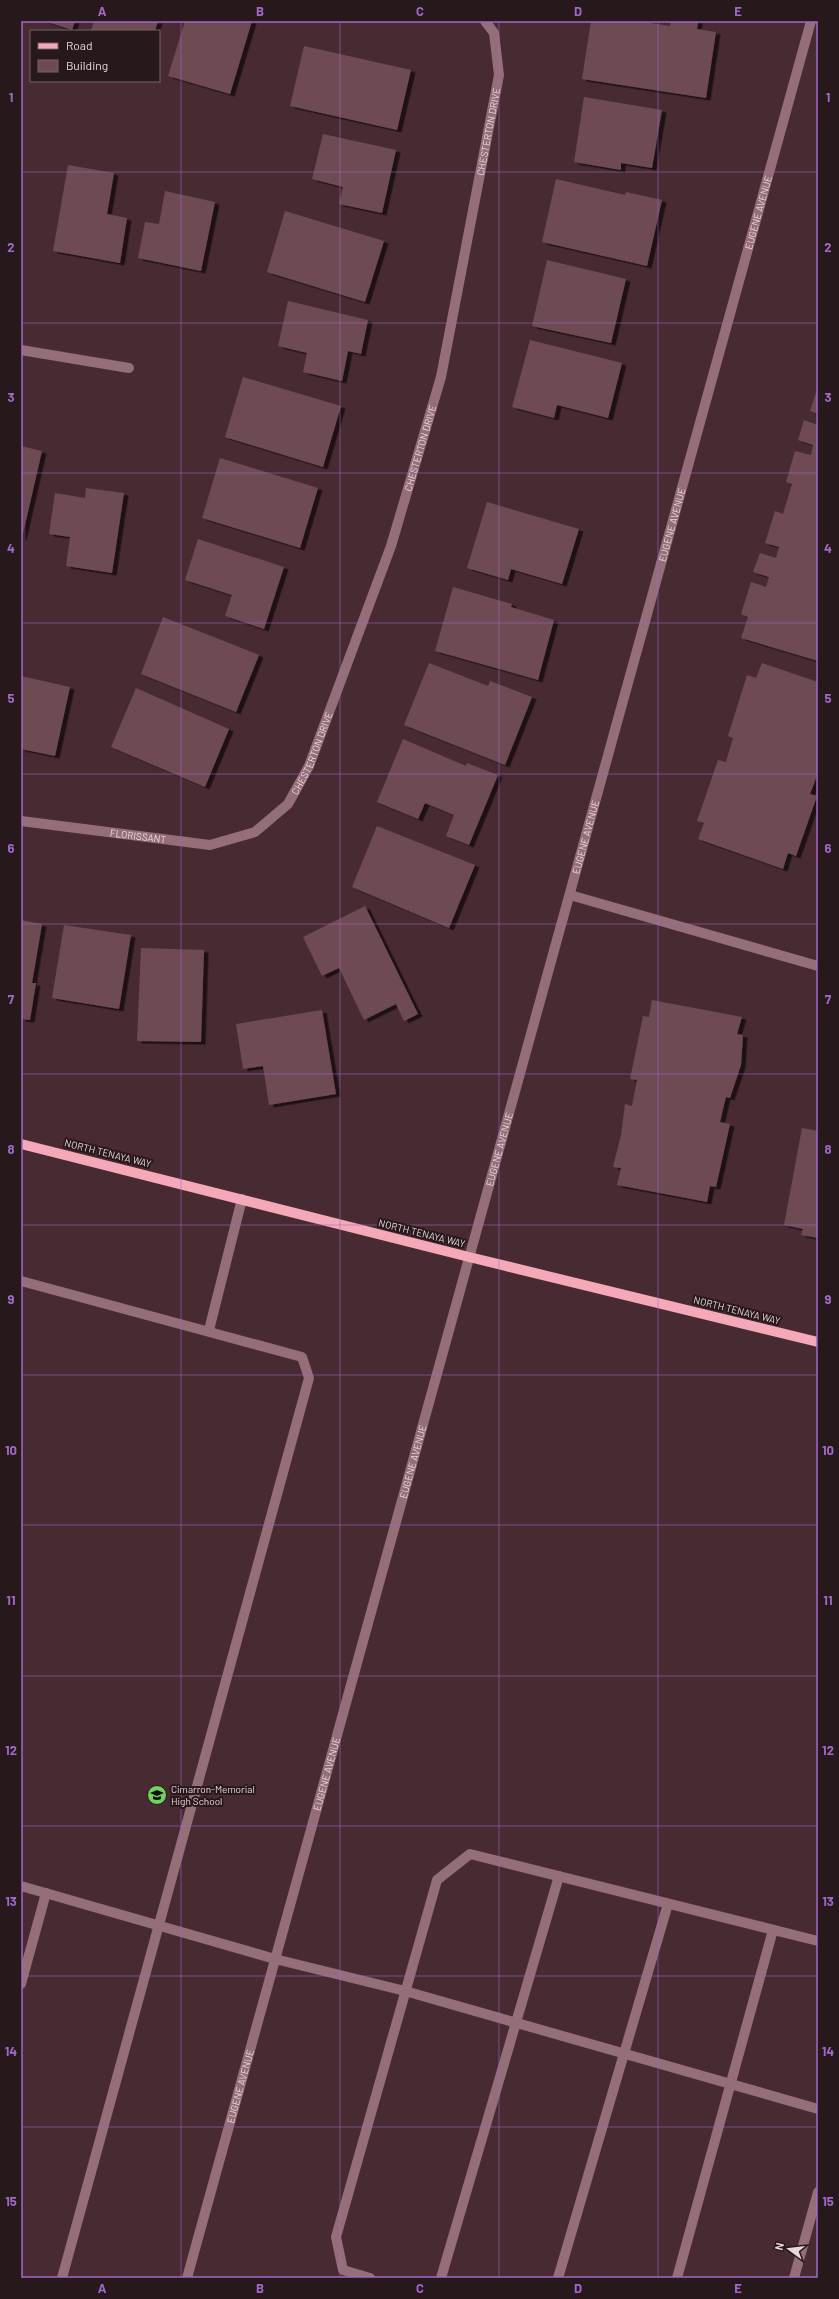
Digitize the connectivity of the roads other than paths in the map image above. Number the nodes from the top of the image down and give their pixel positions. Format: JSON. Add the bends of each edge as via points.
{"nodes":[{"id":1,"x":485,"y":21,"type":"edge"},
{"id":2,"x":811,"y":21,"type":"edge"},
{"id":3,"x":21,"y":350,"type":"edge"},
{"id":4,"x":129,"y":368,"type":"dead end"},
{"id":5,"x":21,"y":821,"type":"edge"},
{"id":6,"x":255,"y":832,"type":"joint"},
{"id":7,"x":570,"y":894,"type":"junction"},
{"id":8,"x":818,"y":966,"type":"edge"},
{"id":9,"x":21,"y":1144,"type":"edge"},
{"id":10,"x":242,"y":1199,"type":"junction"},
{"id":11,"x":469,"y":1257,"type":"junction"},
{"id":12,"x":21,"y":1281,"type":"edge"},
{"id":13,"x":209,"y":1330,"type":"junction"},
{"id":14,"x":818,"y":1342,"type":"edge"},
{"id":15,"x":559,"y":1876,"type":"junction"},
{"id":16,"x":21,"y":1886,"type":"edge"},
{"id":17,"x":46,"y":1893,"type":"junction"},
{"id":18,"x":668,"y":1904,"type":"junction"},
{"id":19,"x":158,"y":1924,"type":"junction"},
{"id":20,"x":773,"y":1930,"type":"junction"},
{"id":21,"x":818,"y":1941,"type":"edge"},
{"id":22,"x":275,"y":1959,"type":"junction"},
{"id":23,"x":21,"y":1984,"type":"edge"},
{"id":24,"x":405,"y":1990,"type":"junction"},
{"id":25,"x":516,"y":2022,"type":"junction"},
{"id":26,"x":625,"y":2053,"type":"junction"},
{"id":27,"x":732,"y":2084,"type":"junction"},
{"id":28,"x":818,"y":2109,"type":"edge"},
{"id":29,"x":818,"y":2192,"type":"edge"},
{"id":30,"x":62,"y":2278,"type":"edge"},
{"id":31,"x":187,"y":2278,"type":"edge"},
{"id":32,"x":370,"y":2278,"type":"edge"},
{"id":33,"x":441,"y":2278,"type":"edge"},
{"id":34,"x":558,"y":2278,"type":"edge"},
{"id":35,"x":677,"y":2278,"type":"edge"},
{"id":36,"x":794,"y":2278,"type":"edge"}],
"edges":[{"from":1,"to":6,"type":"street","name":"CHESTERTON DRIVE","via":[[494,33],[499,75],[441,377],[393,538],[309,766],[288,804]]},
{"from":2,"to":7,"type":"street","name":"EUGENE AVENUE"},
{"from":3,"to":4,"type":"street"},
{"from":5,"to":6,"type":"street","name":"FLORISSANT","via":[[210,844]]},
{"from":7,"to":8,"type":"street"},
{"from":7,"to":11,"type":"street","name":"EUGENE AVENUE"},
{"from":9,"to":10,"type":"main road","name":"NORTH TENAYA WAY"},
{"from":10,"to":11,"type":"main road","name":"NORTH TENAYA WAY"},
{"from":10,"to":13,"type":"street"},
{"from":11,"to":14,"type":"main road","name":"NORTH TENAYA WAY"},
{"from":11,"to":22,"type":"street","name":"EUGENE AVENUE"},
{"from":12,"to":13,"type":"street"},
{"from":13,"to":19,"type":"street","via":[[302,1357],[309,1378]]},
{"from":15,"to":18,"type":"street"},
{"from":15,"to":24,"type":"street","via":[[470,1854],[437,1880]]},
{"from":15,"to":25,"type":"street"},
{"from":16,"to":17,"type":"street"},
{"from":17,"to":19,"type":"street"},
{"from":17,"to":23,"type":"street"},
{"from":18,"to":20,"type":"street"},
{"from":18,"to":26,"type":"street"},
{"from":19,"to":22,"type":"street"},
{"from":19,"to":30,"type":"street"},
{"from":20,"to":21,"type":"street"},
{"from":20,"to":27,"type":"street"},
{"from":22,"to":24,"type":"street"},
{"from":22,"to":31,"type":"street","name":"EUGENE AVENUE"},
{"from":24,"to":25,"type":"street"},
{"from":24,"to":32,"type":"street","via":[[336,2237],[343,2270]]},
{"from":25,"to":26,"type":"street"},
{"from":25,"to":33,"type":"street"},
{"from":26,"to":27,"type":"street"},
{"from":26,"to":34,"type":"street"},
{"from":27,"to":28,"type":"street"},
{"from":27,"to":35,"type":"street"},
{"from":29,"to":36,"type":"street"}]}
